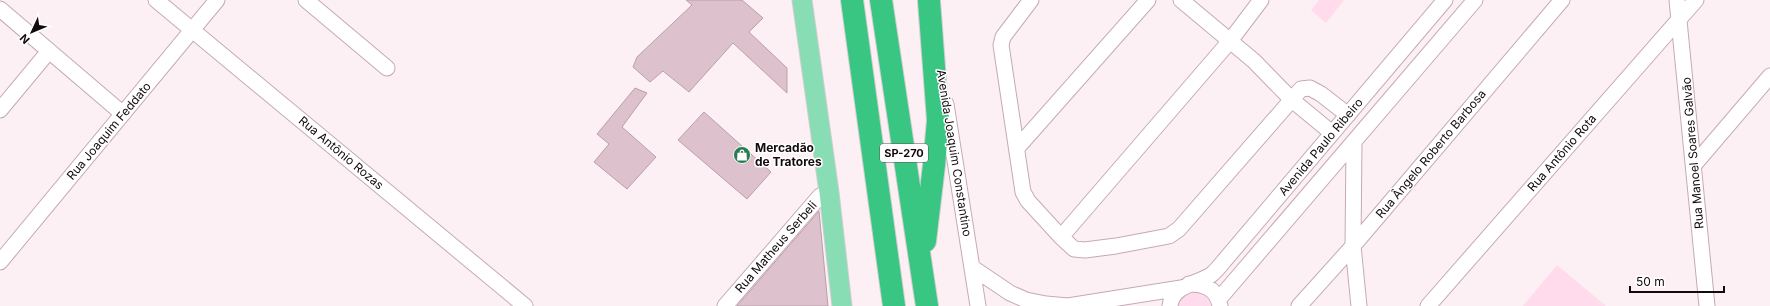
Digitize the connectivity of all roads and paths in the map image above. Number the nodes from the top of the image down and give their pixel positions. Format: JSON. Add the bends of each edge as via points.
{"nodes":[{"id":1,"x":156,"y":0,"type":"edge"},
{"id":2,"x":217,"y":0,"type":"edge"},
{"id":3,"x":306,"y":0,"type":"edge"},
{"id":4,"x":802,"y":0,"type":"edge"},
{"id":5,"x":852,"y":0,"type":"edge"},
{"id":6,"x":881,"y":0,"type":"edge"},
{"id":7,"x":1031,"y":0,"type":"edge"},
{"id":8,"x":1148,"y":0,"type":"edge"},
{"id":9,"x":1180,"y":0,"type":"edge"},
{"id":10,"x":1261,"y":0,"type":"edge"},
{"id":11,"x":1445,"y":0,"type":"edge"},
{"id":12,"x":1475,"y":0,"type":"edge"},
{"id":13,"x":1562,"y":0,"type":"edge"},
{"id":14,"x":1677,"y":0,"type":"edge"},
{"id":15,"x":1696,"y":0,"type":"edge"},
{"id":16,"x":929,"y":1,"type":"edge"},
{"id":17,"x":0,"y":9,"type":"edge"},
{"id":18,"x":1680,"y":19,"type":"junction"},
{"id":19,"x":192,"y":30,"type":"junction"},
{"id":20,"x":1230,"y":41,"type":"junction"},
{"id":21,"x":49,"y":51,"type":"junction"},
{"id":22,"x":387,"y":68,"type":"dead end"},
{"id":23,"x":1770,"y":76,"type":"edge"},
{"id":24,"x":1292,"y":100,"type":"junction"},
{"id":25,"x":0,"y":110,"type":"edge"},
{"id":26,"x":123,"y":114,"type":"junction"},
{"id":27,"x":1348,"y":115,"type":"junction"},
{"id":28,"x":1332,"y":133,"type":"junction"},
{"id":29,"x":871,"y":137,"type":"junction"},
{"id":30,"x":1354,"y":142,"type":"junction"},
{"id":31,"x":1017,"y":148,"type":"junction"},
{"id":32,"x":1694,"y":165,"type":"junction"},
{"id":33,"x":829,"y":192,"type":"junction"},
{"id":34,"x":1061,"y":237,"type":"junction"},
{"id":35,"x":1353,"y":246,"type":"junction"},
{"id":36,"x":0,"y":262,"type":"edge"},
{"id":37,"x":921,"y":268,"type":"junction"},
{"id":38,"x":973,"y":268,"type":"junction"},
{"id":39,"x":1185,"y":286,"type":"junction"},
{"id":40,"x":1220,"y":302,"type":"edge"},
{"id":41,"x":525,"y":306,"type":"edge"},
{"id":42,"x":726,"y":306,"type":"edge"},
{"id":43,"x":842,"y":306,"type":"edge"},
{"id":44,"x":884,"y":306,"type":"edge"},
{"id":45,"x":894,"y":306,"type":"edge"},
{"id":46,"x":927,"y":306,"type":"edge"},
{"id":47,"x":978,"y":306,"type":"edge"},
{"id":48,"x":1170,"y":306,"type":"edge"},
{"id":49,"x":1299,"y":306,"type":"edge"},
{"id":50,"x":1359,"y":306,"type":"edge"},
{"id":51,"x":1428,"y":306,"type":"edge"},
{"id":52,"x":1707,"y":306,"type":"edge"}],
"edges":[{"from":1,"to":19,"type":"street","name":"Rua Antônio Rozas"},
{"from":2,"to":19,"type":"street","name":"Rua Joaquim Feddato"},
{"from":3,"to":22,"type":"street"},
{"from":4,"to":33,"type":"main road"},
{"from":5,"to":29,"type":"highway","number":"SP-270"},
{"from":6,"to":37,"type":"highway","number":"SP-270"},
{"from":7,"to":31,"type":"street","via":[[1001,41]]},
{"from":8,"to":31,"type":"street"},
{"from":9,"to":20,"type":"street"},
{"from":10,"to":20,"type":"street"},
{"from":11,"to":27,"type":"street","name":"Avenida Paulo Ribeiro"},
{"from":12,"to":30,"type":"street"},
{"from":13,"to":35,"type":"street","name":"Rua Ângelo Roberto Barbosa"},
{"from":14,"to":18,"type":"street","name":"Rua Manoel Soares Galvão"},
{"from":15,"to":18,"type":"street","name":"Rua Antônio Rota"},
{"from":16,"to":37,"type":"highway","via":[[938,120]]},
{"from":16,"to":38,"type":"street","name":"Avenida Joaquim Constantino"},
{"from":17,"to":21,"type":"street"},
{"from":18,"to":32,"type":"street","name":"Rua Manoel Soares Galvão"},
{"from":18,"to":51,"type":"street","name":"Rua Antônio Rota"},
{"from":19,"to":26,"type":"street","name":"Rua Joaquim Feddato"},
{"from":19,"to":41,"type":"street","name":"Rua Antônio Rozas"},
{"from":20,"to":24,"type":"street","via":[[1254,61]]},
{"from":20,"to":34,"type":"street"},
{"from":21,"to":25,"type":"street"},
{"from":21,"to":26,"type":"street"},
{"from":23,"to":32,"type":"street"},
{"from":24,"to":27,"type":"street","via":[[1301,89],[1310,88]]},
{"from":24,"to":28,"type":"street"},
{"from":24,"to":34,"type":"street","via":[[1173,234],[1116,246],[1079,250],[1074,249]]},
{"from":26,"to":36,"type":"street","name":"Rua Joaquim Feddato"},
{"from":27,"to":28,"type":"street","name":"Avenida Paulo Ribeiro"},
{"from":28,"to":39,"type":"street","name":"Avenida Paulo Ribeiro","via":[[1224,261],[1210,275]]},
{"from":29,"to":44,"type":"highway"},
{"from":29,"to":45,"type":"highway","number":"SP-270"},
{"from":30,"to":35,"type":"street"},
{"from":30,"to":40,"type":"street"},
{"from":31,"to":34,"type":"street","via":[[1022,189],[1026,198]]},
{"from":32,"to":52,"type":"street","name":"Rua Manoel Soares Galvão"},
{"from":33,"to":42,"type":"street","name":"Rua Matheus Serbeli","via":[[820,196]]},
{"from":33,"to":43,"type":"main road"},
{"from":35,"to":49,"type":"street","name":"Rua Ângelo Roberto Barbosa"},
{"from":35,"to":50,"type":"street"},
{"from":37,"to":46,"type":"highway","number":"SP-270"},
{"from":38,"to":39,"type":"street","name":"Avenida Paulo Ribeiro","via":[[1010,293],[1026,300],[1068,306]]},
{"from":38,"to":47,"type":"street","name":"Avenida Joaquim Constantino"},
{"from":39,"to":40,"type":"street","via":[[1201,284],[1212,289]]},
{"from":39,"to":48,"type":"street","via":[[1174,294]]}]}
